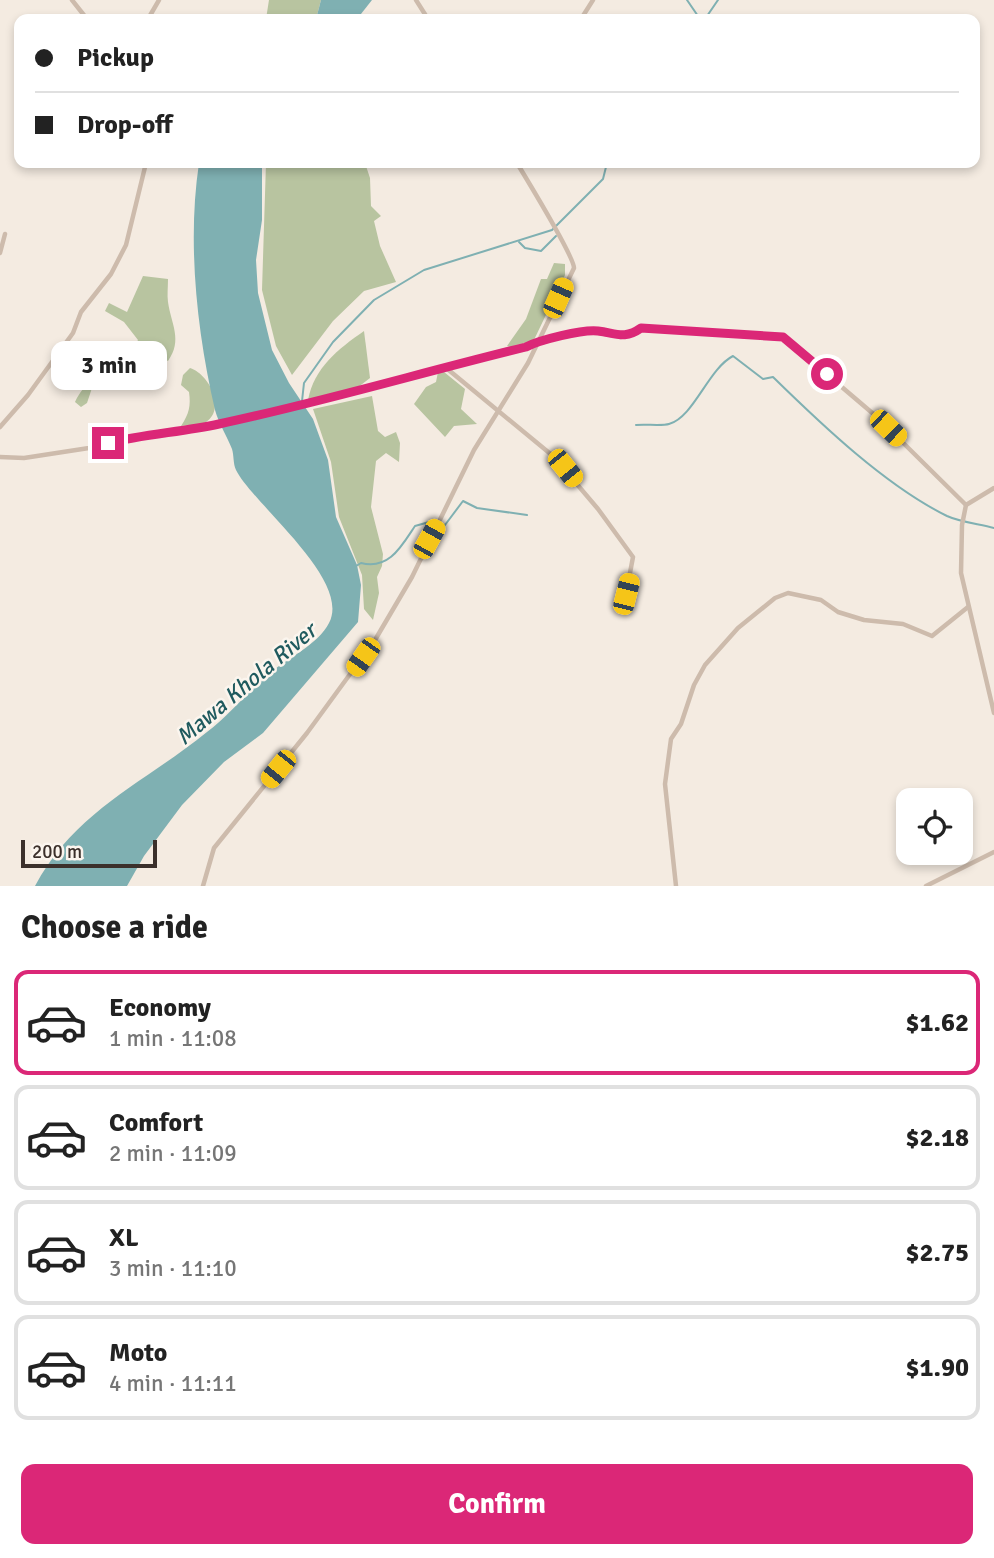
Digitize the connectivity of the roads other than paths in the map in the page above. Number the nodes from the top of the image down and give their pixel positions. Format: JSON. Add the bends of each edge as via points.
{"nodes":[{"id":1,"x":72,"y":0,"type":"edge"},
{"id":2,"x":84,"y":14,"type":"edge"},
{"id":3,"x":145,"y":168,"type":"edge"},
{"id":4,"x":520,"y":168,"type":"edge"},
{"id":5,"x":5,"y":234,"type":"dead end"},
{"id":6,"x":0,"y":253,"type":"edge"},
{"id":7,"x":538,"y":341,"type":"junction"},
{"id":8,"x":445,"y":367,"type":"junction"},
{"id":9,"x":497,"y":412,"type":"junction"},
{"id":10,"x":0,"y":427,"type":"edge"},
{"id":11,"x":0,"y":457,"type":"edge"},
{"id":12,"x":994,"y":488,"type":"edge"},
{"id":13,"x":966,"y":505,"type":"junction"},
{"id":14,"x":626,"y":594,"type":"dead end"},
{"id":15,"x":968,"y":607,"type":"junction"},
{"id":16,"x":994,"y":713,"type":"edge"},
{"id":17,"x":994,"y":852,"type":"edge"},
{"id":18,"x":202,"y":886,"type":"edge"},
{"id":19,"x":676,"y":886,"type":"edge"},
{"id":20,"x":926,"y":886,"type":"edge"}],
"edges":[{"from":1,"to":2,"type":"street"},
{"from":3,"to":10,"type":"street","via":[[126,246],[111,274],[81,313],[73,333]]},
{"from":4,"to":7,"type":"street","via":[[569,251],[574,268]]},
{"from":5,"to":6,"type":"street"},
{"from":7,"to":8,"type":"street"},
{"from":7,"to":9,"type":"street"},
{"from":7,"to":13,"type":"street","via":[[589,331],[621,337],[641,328],[783,337],[877,417]]},
{"from":8,"to":9,"type":"street"},
{"from":8,"to":11,"type":"street","via":[[216,425],[24,458]]},
{"from":9,"to":14,"type":"street","via":[[565,468],[630,551],[633,557]]},
{"from":9,"to":18,"type":"street","via":[[375,640],[214,848]]},
{"from":12,"to":13,"type":"street"},
{"from":13,"to":15,"type":"street","via":[[961,573]]},
{"from":15,"to":16,"type":"street"},
{"from":15,"to":19,"type":"street","via":[[932,636],[903,624],[863,620],[838,612],[821,600],[788,593],[737,628],[705,665],[671,739],[665,784]]},
{"from":17,"to":20,"type":"street"}]}
